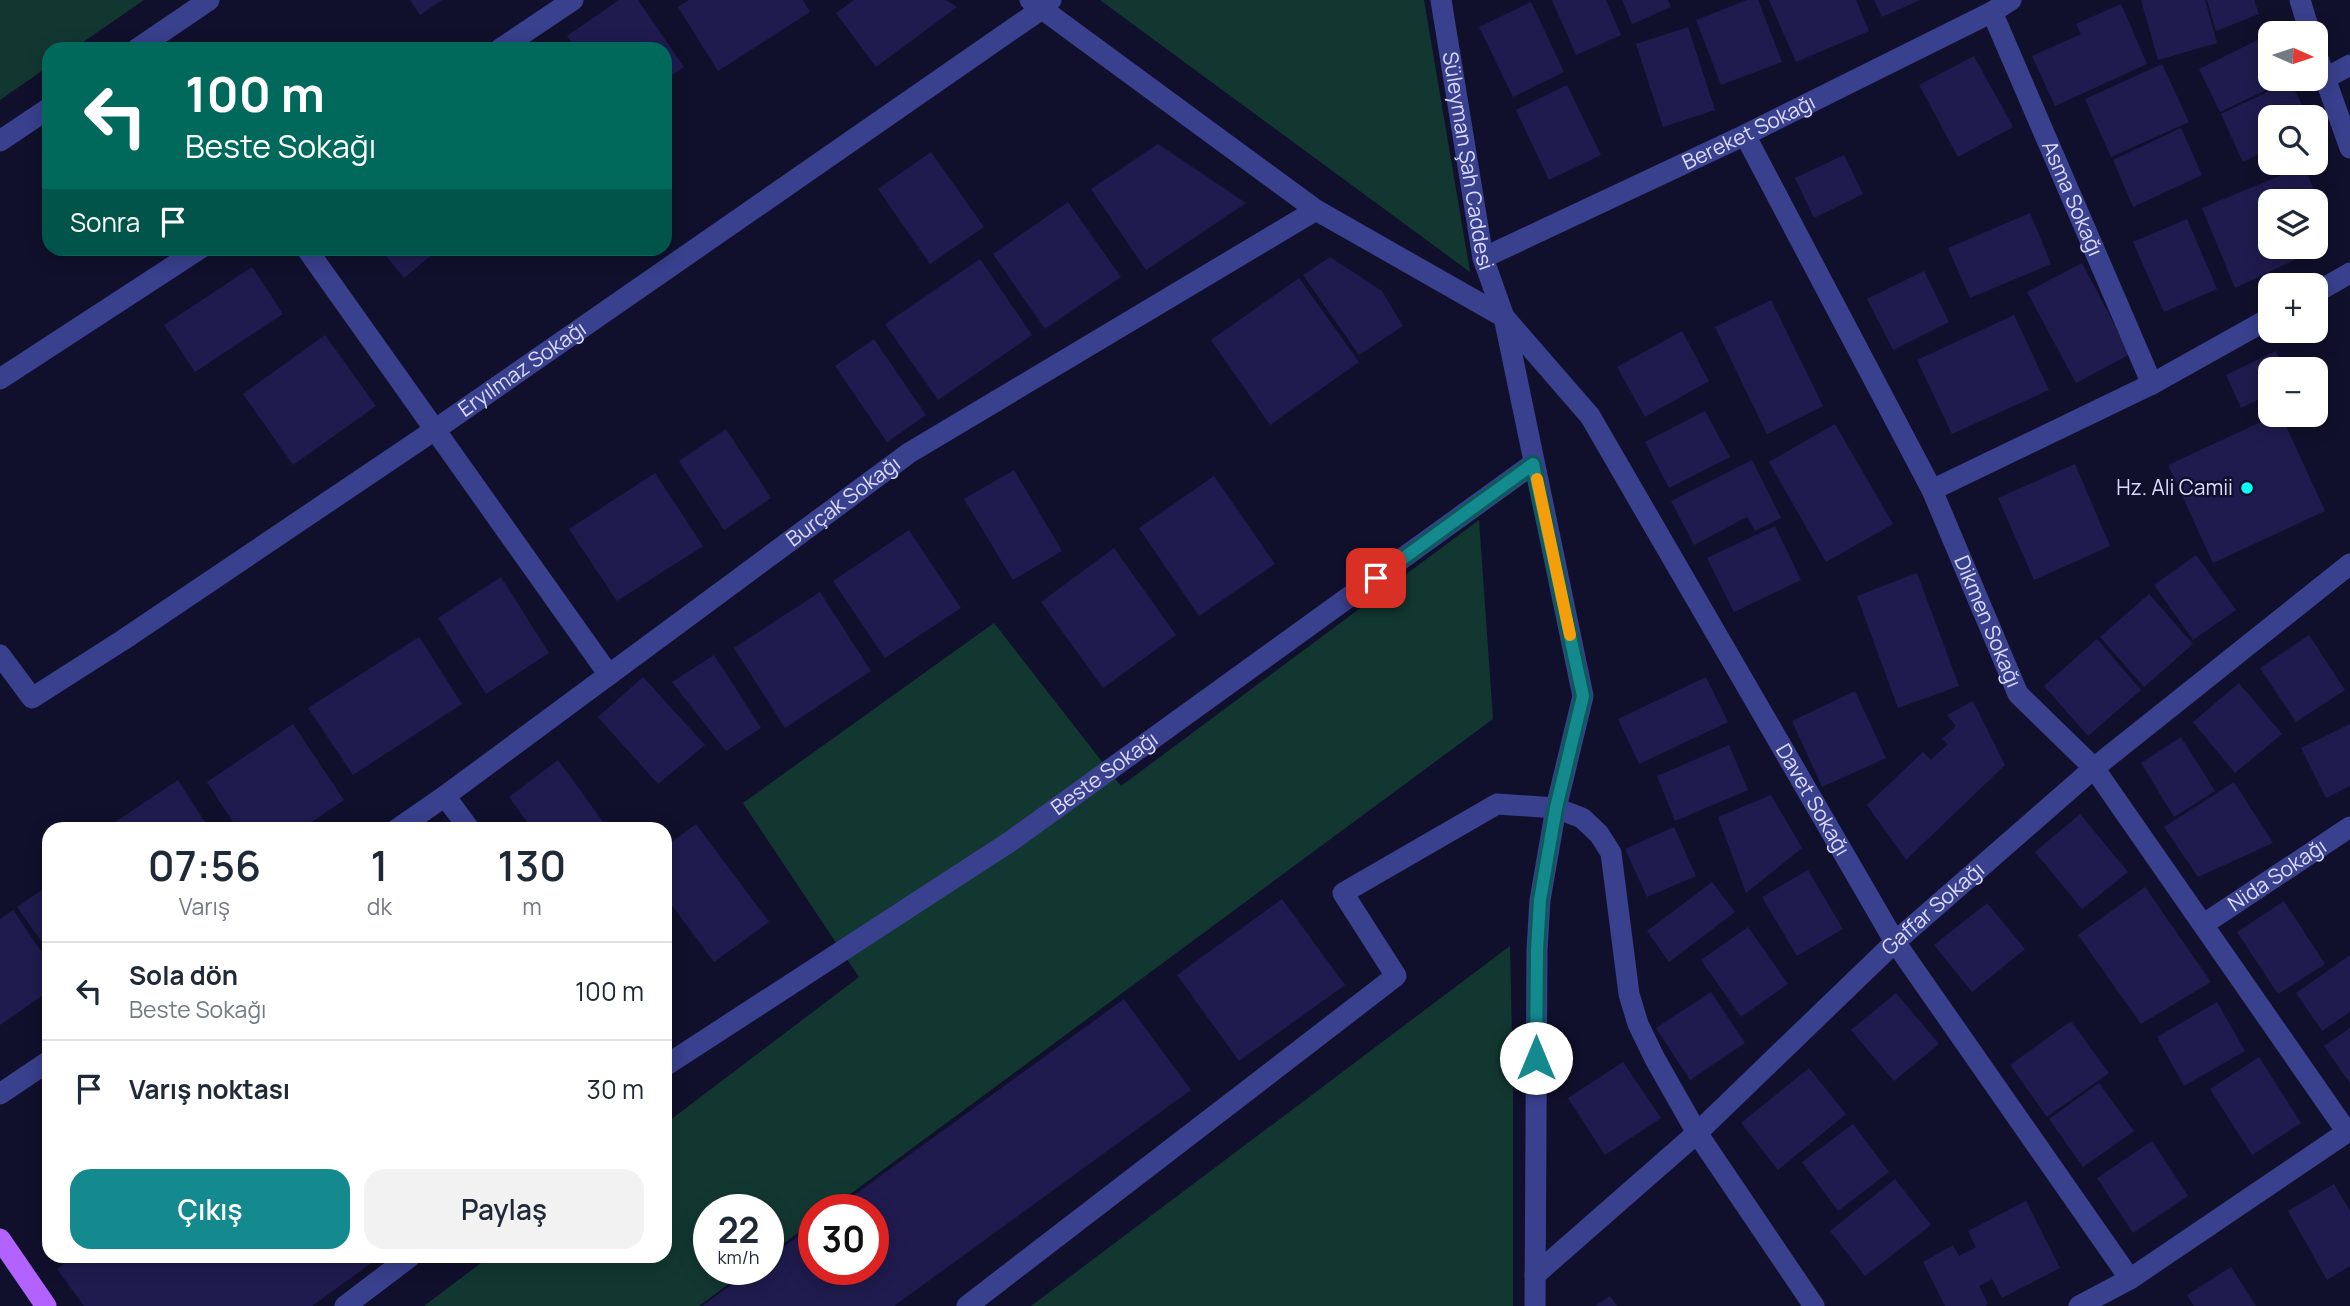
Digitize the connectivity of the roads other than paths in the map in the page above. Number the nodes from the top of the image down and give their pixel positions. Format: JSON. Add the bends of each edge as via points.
{"nodes":[{"id":1,"x":209,"y":0,"type":"edge"},
{"id":2,"x":573,"y":0,"type":"edge"},
{"id":3,"x":2011,"y":0,"type":"edge"},
{"id":4,"x":2300,"y":0,"type":"edge"},
{"id":5,"x":1446,"y":2,"type":"edge"},
{"id":6,"x":1041,"y":3,"type":"edge"},
{"id":7,"x":1992,"y":12,"type":"junction"},
{"id":8,"x":2306,"y":21,"type":"edge"},
{"id":9,"x":147,"y":42,"type":"edge"},
{"id":10,"x":510,"y":42,"type":"edge"},
{"id":11,"x":2350,"y":65,"type":"edge"},
{"id":12,"x":2328,"y":77,"type":"edge"},
{"id":13,"x":2328,"y":90,"type":"edge"},
{"id":14,"x":42,"y":113,"type":"edge"},
{"id":15,"x":1745,"y":135,"type":"junction"},
{"id":16,"x":0,"y":141,"type":"edge"},
{"id":17,"x":2350,"y":148,"type":"edge"},
{"id":18,"x":1316,"y":210,"type":"junction"},
{"id":19,"x":189,"y":256,"type":"edge"},
{"id":20,"x":312,"y":256,"type":"edge"},
{"id":21,"x":1483,"y":258,"type":"junction"},
{"id":22,"x":2350,"y":273,"type":"edge"},
{"id":23,"x":2328,"y":286,"type":"edge"},
{"id":24,"x":1504,"y":317,"type":"junction"},
{"id":25,"x":2258,"y":325,"type":"edge"},
{"id":26,"x":0,"y":379,"type":"edge"},
{"id":27,"x":2152,"y":384,"type":"junction"},
{"id":28,"x":436,"y":429,"type":"junction"},
{"id":29,"x":1533,"y":464,"type":"junction"},
{"id":30,"x":1932,"y":490,"type":"junction"},
{"id":31,"x":2350,"y":564,"type":"edge"},
{"id":32,"x":0,"y":655,"type":"edge"},
{"id":33,"x":609,"y":675,"type":"junction"},
{"id":34,"x":2094,"y":768,"type":"junction"},
{"id":35,"x":445,"y":796,"type":"junction"},
{"id":36,"x":1556,"y":808,"type":"junction"},
{"id":37,"x":408,"y":822,"type":"edge"},
{"id":38,"x":465,"y":822,"type":"edge"},
{"id":39,"x":2350,"y":827,"type":"edge"},
{"id":40,"x":2204,"y":924,"type":"junction"},
{"id":41,"x":1895,"y":942,"type":"junction"},
{"id":42,"x":672,"y":1061,"type":"edge"},
{"id":43,"x":42,"y":1066,"type":"edge"},
{"id":44,"x":0,"y":1094,"type":"edge"},
{"id":45,"x":2348,"y":1131,"type":"edge"},
{"id":46,"x":1697,"y":1133,"type":"junction"},
{"id":47,"x":0,"y":1239,"type":"edge"},
{"id":48,"x":402,"y":1263,"type":"edge"},
{"id":49,"x":1535,"y":1275,"type":"junction"},
{"id":50,"x":2130,"y":1279,"type":"junction"},
{"id":51,"x":46,"y":1306,"type":"edge"},
{"id":52,"x":345,"y":1306,"type":"edge"},
{"id":53,"x":967,"y":1306,"type":"edge"},
{"id":54,"x":1535,"y":1306,"type":"edge"},
{"id":55,"x":1814,"y":1306,"type":"edge"},
{"id":56,"x":2079,"y":1306,"type":"edge"}],
"edges":[{"from":1,"to":9,"type":"street"},
{"from":2,"to":10,"type":"street"},
{"from":3,"to":7,"type":"street","name":"Bereket Sokağı"},
{"from":4,"to":8,"type":"street"},
{"from":5,"to":21,"type":"street","name":"Süleyman Şah Caddesi"},
{"from":6,"to":18,"type":"street"},
{"from":6,"to":28,"type":"street","name":"Eryılmaz Sokağı"},
{"from":7,"to":15,"type":"street","name":"Bereket Sokağı"},
{"from":7,"to":27,"type":"street","name":"Asma Sokağı"},
{"from":11,"to":12,"type":"street"},
{"from":13,"to":17,"type":"street"},
{"from":14,"to":16,"type":"street"},
{"from":15,"to":21,"type":"street","name":"Bereket Sokağı"},
{"from":15,"to":30,"type":"street","name":"Dikmen Sokağı"},
{"from":18,"to":24,"type":"street"},
{"from":18,"to":33,"type":"street","name":"Burçak Sokağı","via":[[909,453]]},
{"from":19,"to":26,"type":"street"},
{"from":20,"to":28,"type":"street"},
{"from":21,"to":24,"type":"street","name":"Süleyman Şah Caddesi"},
{"from":22,"to":23,"type":"street"},
{"from":24,"to":29,"type":"street"},
{"from":24,"to":41,"type":"street","name":"Davet Sokağı","via":[[1590,416]]},
{"from":25,"to":27,"type":"street"},
{"from":27,"to":30,"type":"street"},
{"from":28,"to":32,"type":"street","name":"Eryılmaz Sokağı","via":[[32,698]]},
{"from":28,"to":33,"type":"street"},
{"from":29,"to":36,"type":"street","via":[[1583,696]]},
{"from":29,"to":42,"type":"street","name":"Beste Sokağı","via":[[1011,841]]},
{"from":30,"to":34,"type":"street","name":"Dikmen Sokağı","via":[[2018,694]]},
{"from":31,"to":34,"type":"street","name":"Gaffar Sokağı"},
{"from":33,"to":35,"type":"street","name":"Burçak Sokağı"},
{"from":34,"to":40,"type":"street","name":"Dikmen Sokağı"},
{"from":34,"to":41,"type":"street","name":"Gaffar Sokağı"},
{"from":35,"to":37,"type":"street","name":"Burçak Sokağı"},
{"from":35,"to":38,"type":"street"},
{"from":36,"to":46,"type":"street","via":[[1582,818],[1611,853],[1629,994],[1638,1024]]},
{"from":36,"to":49,"type":"street","via":[[1540,900],[1537,950]]},
{"from":36,"to":53,"type":"street","via":[[1497,804],[1343,893],[1396,976]]},
{"from":39,"to":40,"type":"street","name":"Nida Sokağı"},
{"from":40,"to":45,"type":"street","name":"Dikmen Sokağı"},
{"from":41,"to":46,"type":"street","name":"Gaffar Sokağı"},
{"from":41,"to":50,"type":"street","name":"Davet Sokağı"},
{"from":43,"to":44,"type":"street"},
{"from":45,"to":50,"type":"street"},
{"from":46,"to":49,"type":"street","name":"Gaffar Sokağı"},
{"from":46,"to":55,"type":"street"},
{"from":47,"to":51,"type":"main road"},
{"from":48,"to":52,"type":"street"},
{"from":49,"to":54,"type":"street"},
{"from":50,"to":56,"type":"street"}]}
